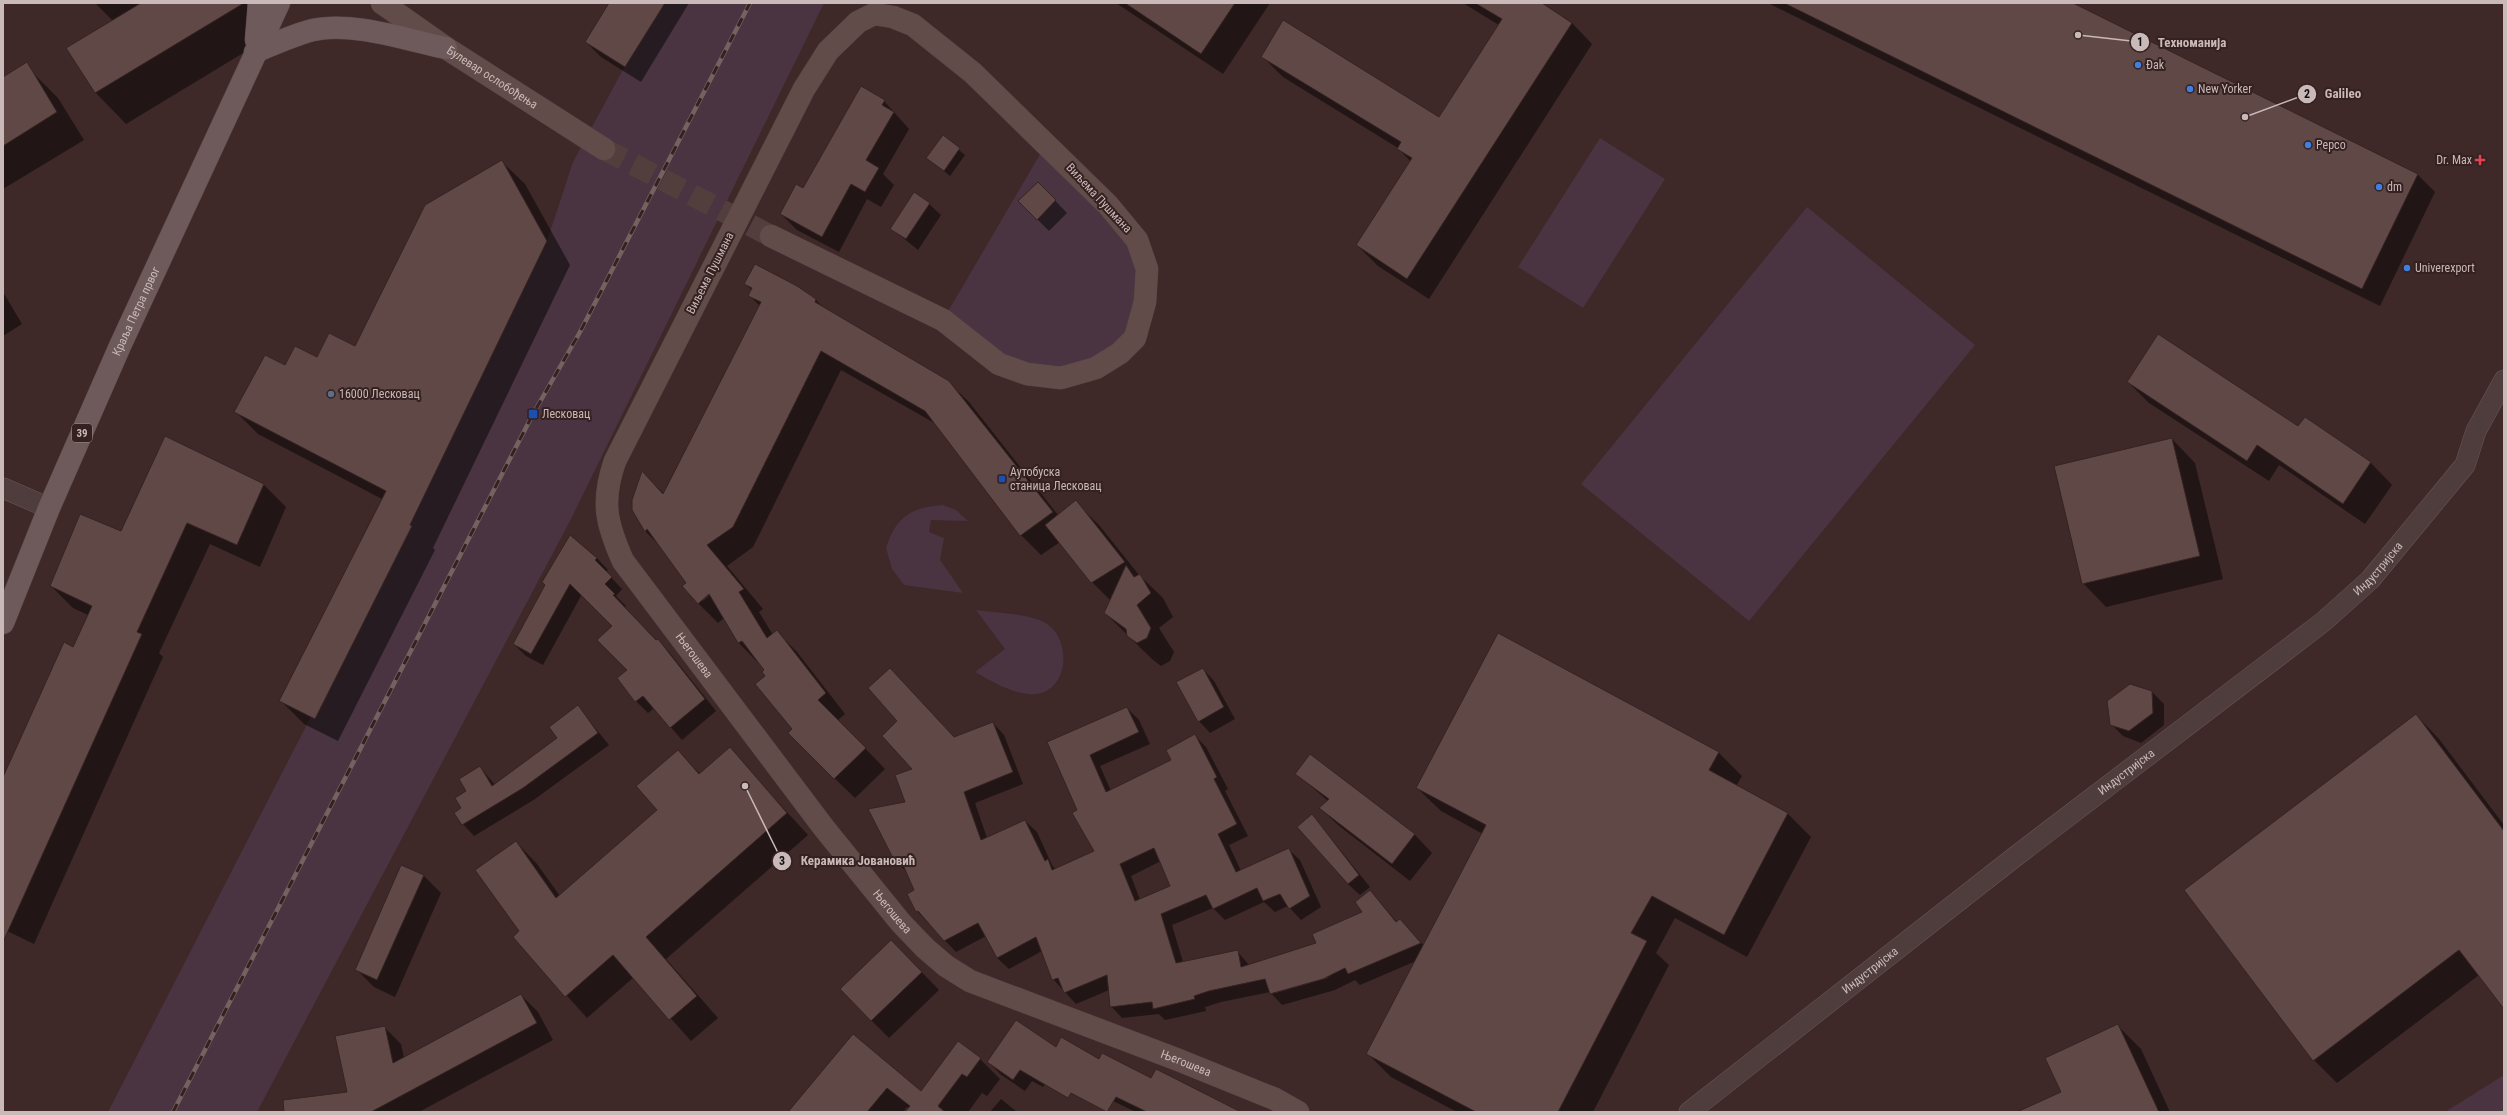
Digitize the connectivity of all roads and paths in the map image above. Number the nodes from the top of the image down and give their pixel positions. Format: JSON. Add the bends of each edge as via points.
{"nodes":[{"id":1,"x":259,"y":3,"type":"edge"},
{"id":2,"x":279,"y":3,"type":"edge"},
{"id":3,"x":382,"y":3,"type":"edge"},
{"id":4,"x":404,"y":3,"type":"edge"},
{"id":5,"x":874,"y":9,"type":"edge"},
{"id":6,"x":446,"y":48,"type":"junction"},
{"id":7,"x":255,"y":52,"type":"junction"},
{"id":8,"x":604,"y":149,"type":"tunnel mouth"},
{"id":9,"x":771,"y":236,"type":"tunnel mouth"},
{"id":10,"x":2504,"y":380,"type":"edge"},
{"id":11,"x":3,"y":488,"type":"edge"},
{"id":12,"x":605,"y":500,"type":"joint"},
{"id":13,"x":49,"y":508,"type":"junction"},
{"id":14,"x":3,"y":624,"type":"edge"},
{"id":15,"x":1298,"y":1112,"type":"edge"},
{"id":16,"x":1690,"y":1112,"type":"edge"}],
"edges":[{"from":1,"to":7,"type":"main road"},
{"from":2,"to":7,"type":"main road","name":"Краља Петра првог","number":"39"},
{"from":3,"to":6,"type":"street","name":"Булевар ослобођења"},
{"from":4,"to":6,"type":"street"},
{"from":5,"to":9,"type":"street","name":"Виљема Пушмана","via":[[913,25],[973,73],[1108,205],[1137,240],[1147,269],[1145,302],[1135,338],[1120,353],[1096,368],[1061,378],[1027,374],[999,364],[943,320]]},
{"from":5,"to":12,"type":"street","name":"Виљема Пушмана","via":[[828,51],[804,89],[615,461],[607,482]]},
{"from":6,"to":7,"type":"main road","via":[[337,27],[313,30]]},
{"from":6,"to":8,"type":"street","name":"Булевар ослобођења"},
{"from":7,"to":13,"type":"main road","name":"Краља Петра првог","number":"39"},
{"from":10,"to":16,"type":"street","name":"Индустријска","via":[[2476,431],[2465,465],[2359,590],[2323,622],[2016,856]]},
{"from":11,"to":13,"type":"street"},
{"from":12,"to":15,"type":"street","name":"Његошева","via":[[608,525],[624,561],[824,828],[901,923],[925,948],[970,981],[1176,1059],[1275,1099]]},
{"from":13,"to":14,"type":"main road","name":"Краља Петра првог","number":"39"}]}
